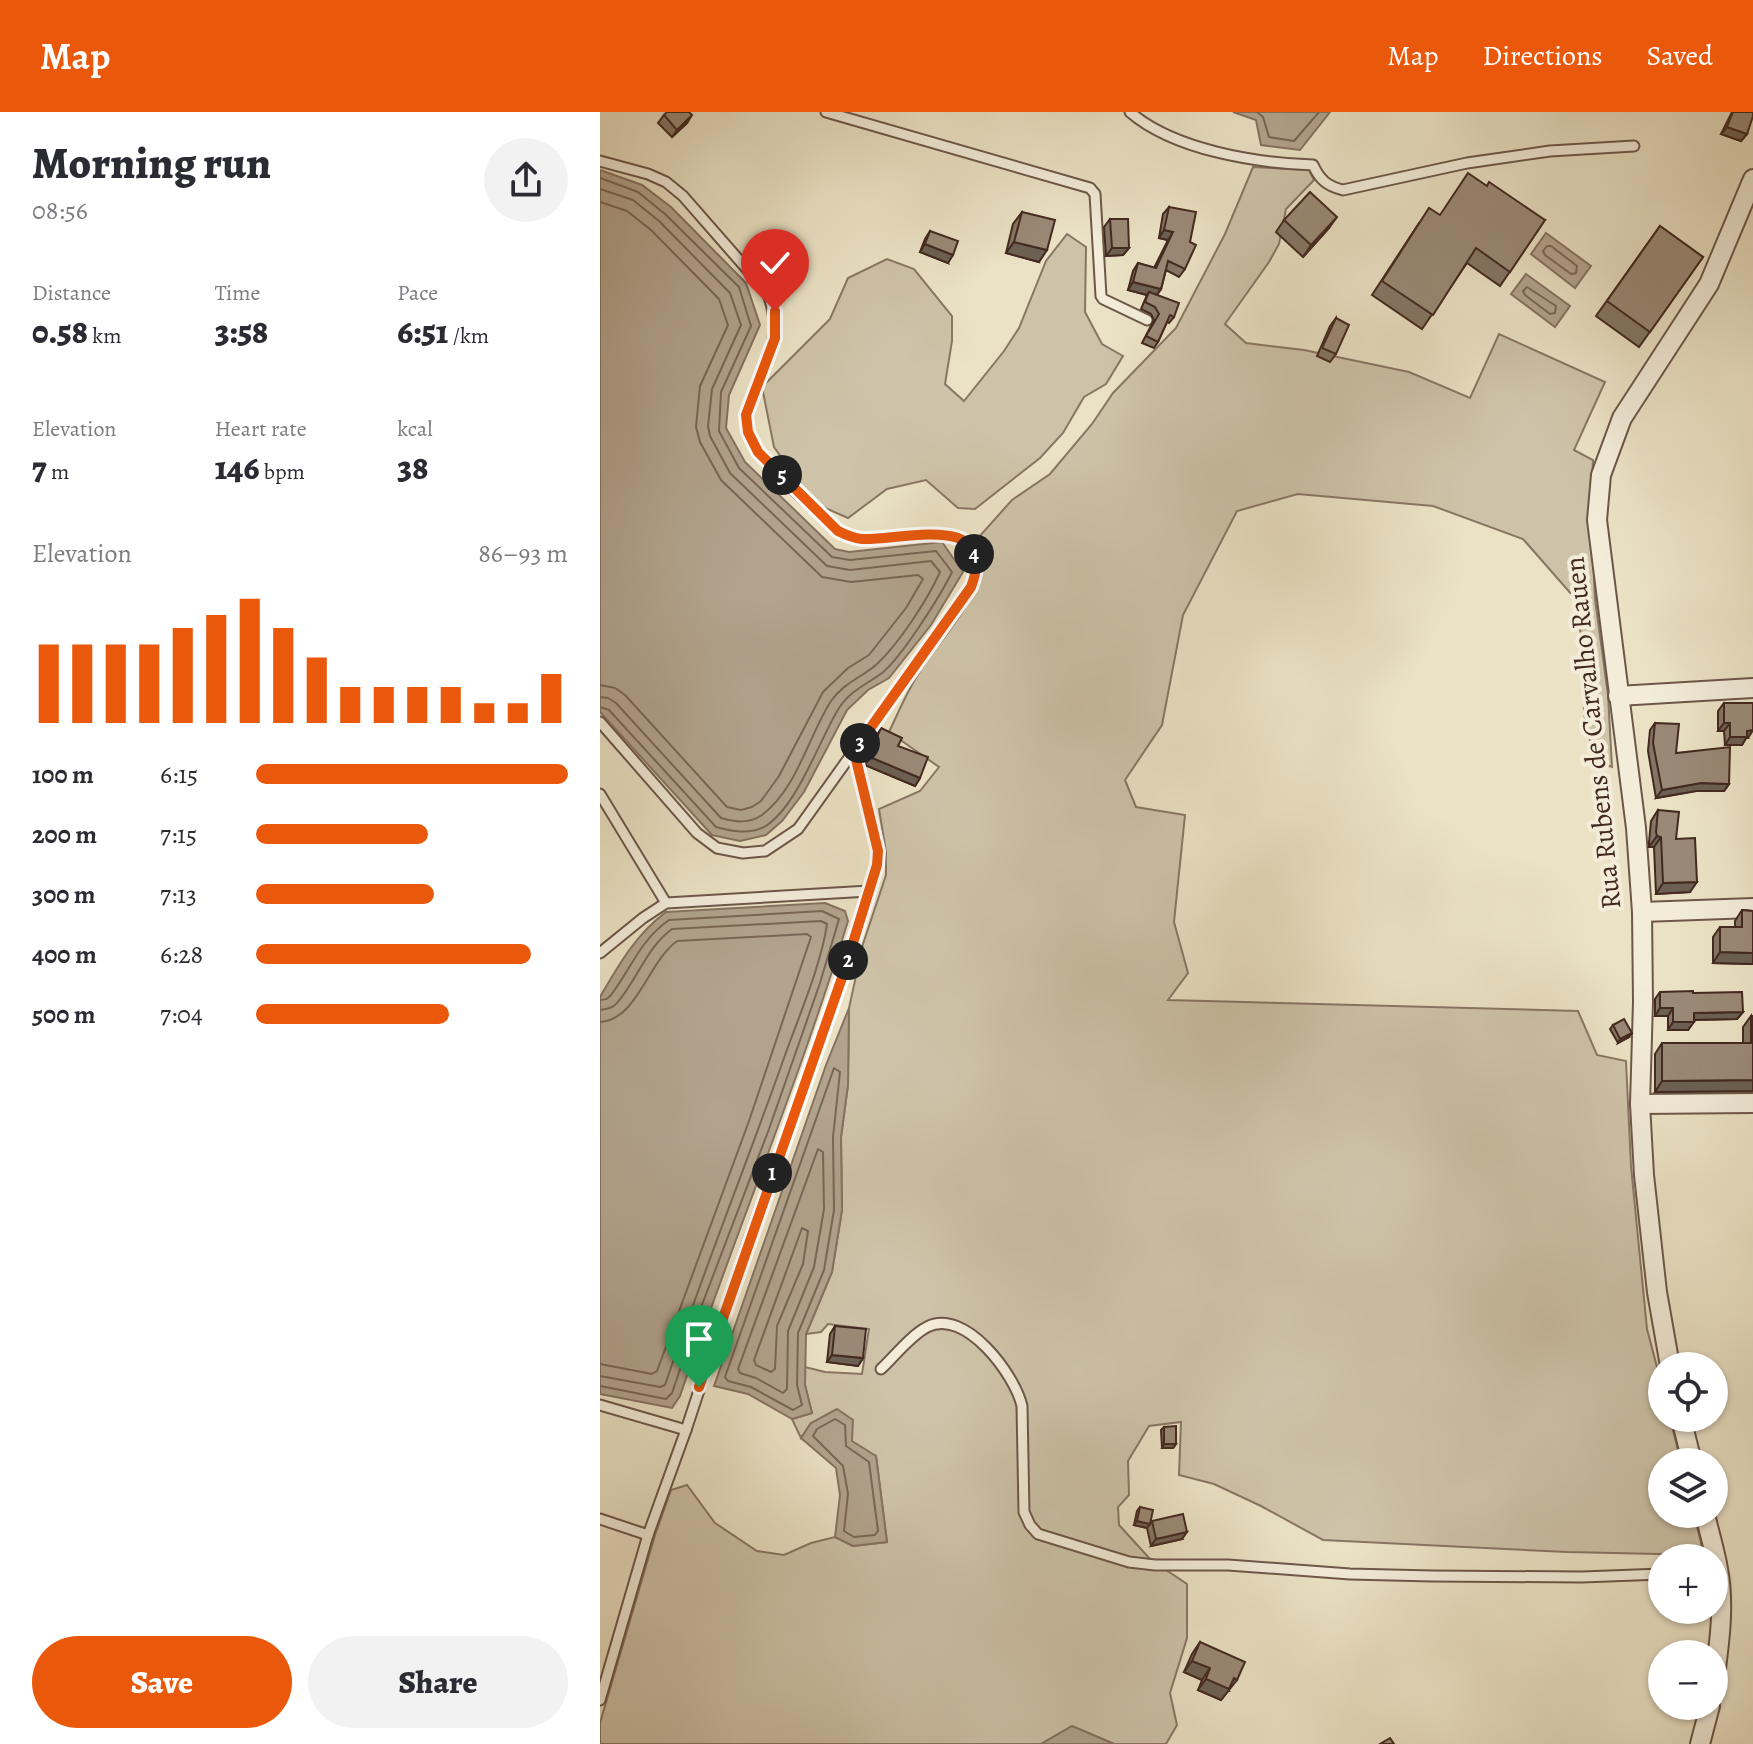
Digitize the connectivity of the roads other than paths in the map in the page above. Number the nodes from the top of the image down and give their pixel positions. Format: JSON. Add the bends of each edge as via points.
{"nodes":[{"id":1,"x":826,"y":112,"type":"edge"},
{"id":2,"x":1130,"y":112,"type":"edge"},
{"id":3,"x":1634,"y":146,"type":"dead end"},
{"id":4,"x":600,"y":161,"type":"edge"},
{"id":5,"x":1753,"y":179,"type":"edge"},
{"id":6,"x":1147,"y":320,"type":"dead end"},
{"id":7,"x":1753,"y":688,"type":"edge"},
{"id":8,"x":1618,"y":696,"type":"junction"},
{"id":9,"x":600,"y":722,"type":"edge"},
{"id":10,"x":854,"y":751,"type":"junction"},
{"id":11,"x":600,"y":794,"type":"edge"},
{"id":12,"x":869,"y":891,"type":"junction"},
{"id":13,"x":666,"y":903,"type":"junction"},
{"id":14,"x":1753,"y":908,"type":"edge"},
{"id":15,"x":1642,"y":912,"type":"junction"},
{"id":16,"x":600,"y":953,"type":"edge"},
{"id":17,"x":1753,"y":1103,"type":"edge"},
{"id":18,"x":1640,"y":1104,"type":"junction"},
{"id":19,"x":1668,"y":1352,"type":"edge"},
{"id":20,"x":881,"y":1369,"type":"dead end"},
{"id":21,"x":600,"y":1405,"type":"edge"},
{"id":22,"x":686,"y":1430,"type":"junction"},
{"id":23,"x":600,"y":1519,"type":"edge"},
{"id":24,"x":648,"y":1535,"type":"junction"},
{"id":25,"x":1648,"y":1575,"type":"edge"},
{"id":26,"x":600,"y":1700,"type":"edge"},
{"id":27,"x":1706,"y":1720,"type":"edge"},
{"id":28,"x":1700,"y":1744,"type":"edge"}],
"edges":[{"from":1,"to":6,"type":"lane","via":[[1090,188],[1095,194],[1101,296]]},
{"from":2,"to":3,"type":"lane","via":[[1171,137],[1245,160],[1313,165],[1319,178],[1343,190],[1481,161]]},
{"from":4,"to":10,"type":"lane","via":[[666,182],[767,292],[775,311],[775,338],[746,415],[758,452],[838,531],[853,538],[956,536],[969,544],[976,558],[971,587]]},
{"from":5,"to":8,"type":"street","name":"Rua Rubens de Carvalho Rauen","via":[[1709,284],[1622,418],[1601,475],[1597,520]]},
{"from":7,"to":8,"type":"street"},
{"from":8,"to":15,"type":"street","name":"Rua Rubens de Carvalho Rauen","via":[[1631,771]]},
{"from":9,"to":10,"type":"lane","via":[[697,833],[717,848],[743,853],[765,851],[798,829]]},
{"from":10,"to":12,"type":"lane","via":[[878,851]]},
{"from":11,"to":13,"type":"lane"},
{"from":12,"to":13,"type":"lane"},
{"from":12,"to":22,"type":"lane"},
{"from":13,"to":16,"type":"lane"},
{"from":14,"to":15,"type":"street"},
{"from":15,"to":18,"type":"street","name":"Rua Rubens de Carvalho Rauen"},
{"from":17,"to":18,"type":"street"},
{"from":18,"to":19,"type":"street","name":"Rua Rubens de Carvalho Rauen"},
{"from":20,"to":25,"type":"lane","via":[[926,1327],[958,1327],[976,1336],[1019,1391],[1024,1512],[1030,1525],[1038,1534],[1129,1562],[1432,1576]]},
{"from":21,"to":22,"type":"lane"},
{"from":22,"to":24,"type":"lane"},
{"from":23,"to":24,"type":"lane"},
{"from":24,"to":26,"type":"lane"},
{"from":27,"to":28,"type":"street"}]}
